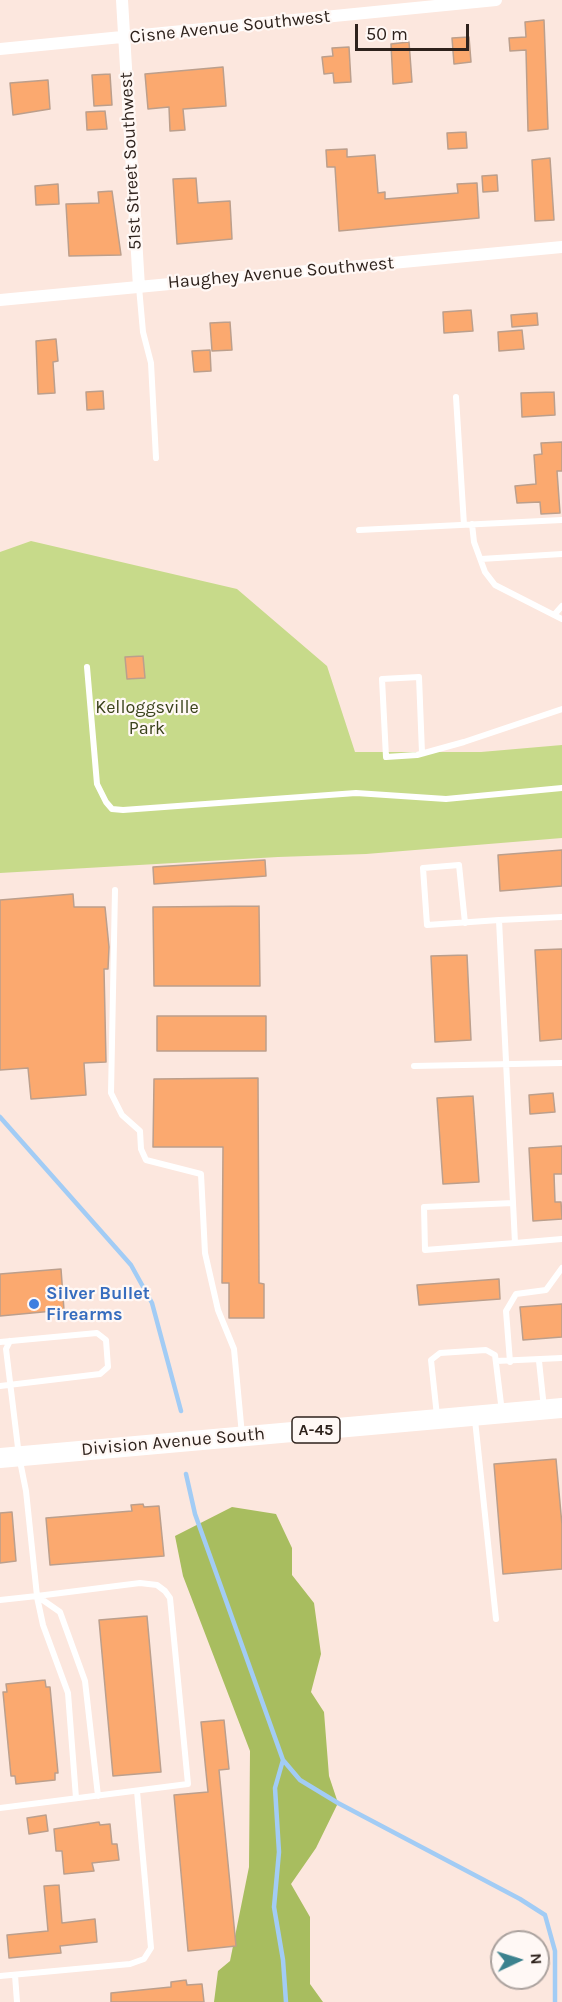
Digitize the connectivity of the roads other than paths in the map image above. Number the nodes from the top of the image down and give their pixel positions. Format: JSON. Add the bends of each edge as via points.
{"nodes":[{"id":1,"x":122,"y":0,"type":"edge"},
{"id":2,"x":496,"y":0,"type":"edge"},
{"id":3,"x":124,"y":37,"type":"junction"},
{"id":4,"x":0,"y":49,"type":"edge"},
{"id":5,"x":562,"y":247,"type":"edge"},
{"id":6,"x":139,"y":287,"type":"junction"},
{"id":7,"x":0,"y":300,"type":"edge"},
{"id":8,"x":456,"y":397,"type":"dead end"},
{"id":9,"x":156,"y":458,"type":"dead end"},
{"id":10,"x":562,"y":520,"type":"edge"},
{"id":11,"x":472,"y":524,"type":"junction"},
{"id":12,"x":464,"y":525,"type":"junction"},
{"id":13,"x":359,"y":530,"type":"dead end"},
{"id":14,"x":562,"y":554,"type":"edge"},
{"id":15,"x":481,"y":559,"type":"junction"},
{"id":16,"x":562,"y":606,"type":"edge"},
{"id":17,"x":554,"y":615,"type":"junction"},
{"id":18,"x":562,"y":619,"type":"edge"},
{"id":19,"x":87,"y":667,"type":"dead end"},
{"id":20,"x":562,"y":709,"type":"edge"},
{"id":21,"x":422,"y":753,"type":"junction"},
{"id":22,"x":562,"y":788,"type":"edge"},
{"id":23,"x":115,"y":890,"type":"dead end"},
{"id":24,"x":562,"y":916,"type":"edge"},
{"id":25,"x":500,"y":920,"type":"junction"},
{"id":26,"x":465,"y":922,"type":"junction"},
{"id":27,"x":562,"y":1063,"type":"edge"},
{"id":28,"x":506,"y":1064,"type":"junction"},
{"id":29,"x":414,"y":1066,"type":"dead end"},
{"id":30,"x":513,"y":1203,"type":"junction"},
{"id":31,"x":562,"y":1239,"type":"edge"},
{"id":32,"x":515,"y":1243,"type":"junction"},
{"id":33,"x":562,"y":1268,"type":"edge"},
{"id":34,"x":10,"y":1341,"type":"junction"},
{"id":35,"x":0,"y":1342,"type":"edge"},
{"id":36,"x":562,"y":1358,"type":"edge"},
{"id":37,"x":496,"y":1361,"type":"junction"},
{"id":38,"x":539,"y":1361,"type":"junction"},
{"id":39,"x":510,"y":1362,"type":"junction"},
{"id":40,"x":10,"y":1385,"type":"junction"},
{"id":41,"x":0,"y":1386,"type":"edge"},
{"id":42,"x":553,"y":1409,"type":"edge"},
{"id":43,"x":503,"y":1414,"type":"junction"},
{"id":44,"x":475,"y":1416,"type":"junction"},
{"id":45,"x":437,"y":1420,"type":"junction"},
{"id":46,"x":242,"y":1436,"type":"junction"},
{"id":47,"x":9,"y":1457,"type":"edge"},
{"id":48,"x":37,"y":1596,"type":"junction"},
{"id":49,"x":0,"y":1600,"type":"edge"},
{"id":50,"x":496,"y":1619,"type":"dead end"},
{"id":51,"x":137,"y":1791,"type":"junction"},
{"id":52,"x":98,"y":1796,"type":"junction"},
{"id":53,"x":76,"y":1798,"type":"junction"},
{"id":54,"x":0,"y":1808,"type":"edge"},
{"id":55,"x":15,"y":1975,"type":"junction"},
{"id":56,"x":0,"y":1976,"type":"edge"},
{"id":57,"x":17,"y":2002,"type":"edge"}],
"edges":[{"from":1,"to":3,"type":"street","name":"51st Street Southwest"},
{"from":2,"to":3,"type":"street","name":"Cisne Avenue Southwest"},
{"from":3,"to":4,"type":"street","name":"Cisne Avenue Southwest"},
{"from":3,"to":6,"type":"street","name":"51st Street Southwest"},
{"from":5,"to":6,"type":"street","name":"Haughey Avenue Southwest"},
{"from":6,"to":7,"type":"street","name":"Haughey Avenue Southwest"},
{"from":6,"to":9,"type":"lane","via":[[143,332],[151,363]]},
{"from":8,"to":12,"type":"lane"},
{"from":10,"to":11,"type":"lane"},
{"from":11,"to":12,"type":"lane"},
{"from":11,"to":15,"type":"lane"},
{"from":12,"to":13,"type":"lane"},
{"from":14,"to":15,"type":"lane"},
{"from":15,"to":17,"type":"lane","via":[[495,585]]},
{"from":16,"to":17,"type":"lane"},
{"from":17,"to":18,"type":"lane"},
{"from":19,"to":22,"type":"lane","via":[[97,784],[112,809],[356,793],[446,799]]},
{"from":20,"to":21,"type":"lane"},
{"from":21,"to":21,"type":"lane","via":[[386,757],[382,679],[419,677]]},
{"from":23,"to":46,"type":"lane","via":[[111,1093],[122,1115],[140,1131],[146,1160],[201,1174],[205,1252],[218,1310],[234,1349]]},
{"from":24,"to":25,"type":"lane"},
{"from":25,"to":26,"type":"lane"},
{"from":25,"to":28,"type":"lane"},
{"from":26,"to":26,"type":"lane","via":[[427,925],[423,868],[459,865]]},
{"from":27,"to":28,"type":"lane"},
{"from":28,"to":29,"type":"lane"},
{"from":28,"to":30,"type":"lane"},
{"from":30,"to":32,"type":"lane"},
{"from":30,"to":32,"type":"lane","via":[[424,1207],[425,1250]]},
{"from":31,"to":32,"type":"lane"},
{"from":33,"to":39,"type":"lane","via":[[546,1290],[516,1294],[506,1311]]},
{"from":34,"to":35,"type":"lane"},
{"from":34,"to":40,"type":"lane","via":[[6,1349]]},
{"from":34,"to":40,"type":"lane","via":[[97,1333],[106,1340],[108,1367],[100,1374]]},
{"from":36,"to":38,"type":"lane"},
{"from":37,"to":39,"type":"lane"},
{"from":37,"to":43,"type":"lane"},
{"from":37,"to":45,"type":"lane","via":[[495,1355],[486,1350],[440,1353],[431,1360]]},
{"from":38,"to":39,"type":"lane"},
{"from":38,"to":42,"type":"lane"},
{"from":40,"to":41,"type":"lane"},
{"from":40,"to":47,"type":"lane"},
{"from":42,"to":43,"type":"main road","name":"Division Avenue South","number":"A-45"},
{"from":43,"to":44,"type":"main road","name":"Division Avenue South","number":"A-45"},
{"from":44,"to":45,"type":"main road","name":"Division Avenue South","number":"A-45"},
{"from":44,"to":50,"type":"lane"},
{"from":45,"to":46,"type":"main road","name":"Division Avenue South","number":"A-45"},
{"from":46,"to":47,"type":"main road","name":"Division Avenue South","number":"A-45"},
{"from":47,"to":48,"type":"lane","via":[[26,1491]]},
{"from":48,"to":49,"type":"lane"},
{"from":48,"to":51,"type":"lane","via":[[140,1583],[157,1585],[170,1598],[188,1784]]},
{"from":48,"to":52,"type":"lane","via":[[60,1612],[85,1681]]},
{"from":48,"to":53,"type":"lane","via":[[43,1625],[68,1693]]},
{"from":51,"to":52,"type":"lane"},
{"from":51,"to":55,"type":"lane","via":[[151,1948],[144,1959],[130,1964]]},
{"from":52,"to":53,"type":"lane"},
{"from":53,"to":54,"type":"lane"},
{"from":55,"to":56,"type":"lane"},
{"from":55,"to":57,"type":"lane"}]}
